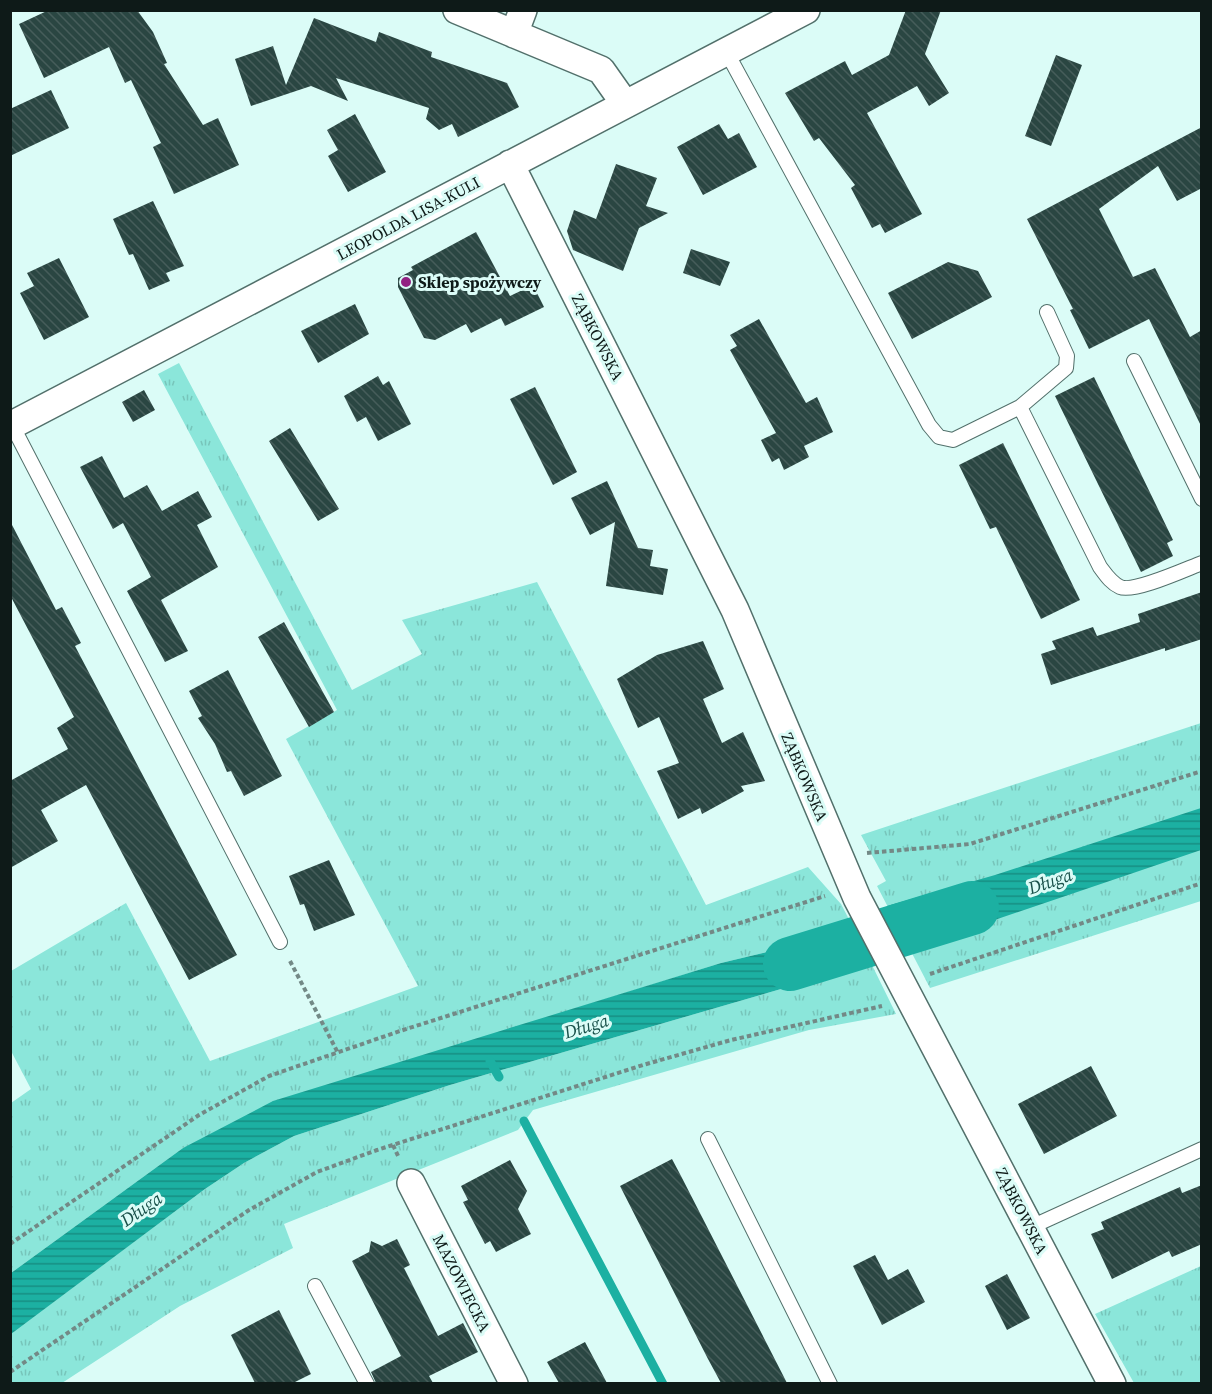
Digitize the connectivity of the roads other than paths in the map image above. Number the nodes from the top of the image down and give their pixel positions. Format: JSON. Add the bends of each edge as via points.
{"nodes":[{"id":1,"x":457,"y":10,"type":"edge"},
{"id":2,"x":806,"y":10,"type":"edge"},
{"id":3,"x":519,"y":22,"type":"edge"},
{"id":4,"x":726,"y":51,"type":"junction"},
{"id":5,"x":625,"y":104,"type":"junction"},
{"id":6,"x":510,"y":164,"type":"junction"},
{"id":7,"x":1047,"y":312,"type":"dead end"},
{"id":8,"x":1134,"y":360,"type":"dead end"},
{"id":9,"x":1020,"y":407,"type":"junction"},
{"id":10,"x":11,"y":426,"type":"edge"},
{"id":11,"x":1202,"y":499,"type":"edge"},
{"id":12,"x":1202,"y":563,"type":"edge"},
{"id":13,"x":280,"y":942,"type":"road end"},
{"id":14,"x":708,"y":1139,"type":"dead end"},
{"id":15,"x":1202,"y":1149,"type":"edge"},
{"id":16,"x":411,"y":1183,"type":"dead end"},
{"id":17,"x":1030,"y":1227,"type":"junction"},
{"id":18,"x":315,"y":1286,"type":"dead end"},
{"id":19,"x":367,"y":1383,"type":"edge"},
{"id":20,"x":514,"y":1383,"type":"edge"},
{"id":21,"x":830,"y":1383,"type":"edge"},
{"id":22,"x":1112,"y":1383,"type":"edge"}],
"edges":[{"from":1,"to":3,"type":"street"},
{"from":2,"to":4,"type":"street","name":"LEOPOLDA LISA-KULI"},
{"from":3,"to":5,"type":"street","via":[[601,70]]},
{"from":4,"to":5,"type":"street","name":"LEOPOLDA LISA-KULI"},
{"from":4,"to":9,"type":"lane","via":[[929,425],[939,437],[953,440]]},
{"from":5,"to":6,"type":"street","name":"LEOPOLDA LISA-KULI"},
{"from":6,"to":10,"type":"street","name":"LEOPOLDA LISA-KULI"},
{"from":6,"to":17,"type":"street","name":"ZĄBKOWSKA","via":[[731,601],[857,898]]},
{"from":7,"to":9,"type":"lane","via":[[1067,356],[1066,368]]},
{"from":8,"to":11,"type":"lane"},
{"from":9,"to":12,"type":"lane","via":[[1110,581],[1122,588],[1134,588]]},
{"from":10,"to":13,"type":"lane"},
{"from":14,"to":21,"type":"lane"},
{"from":15,"to":17,"type":"lane"},
{"from":16,"to":20,"type":"street","name":"MAZOWIECKA"},
{"from":17,"to":22,"type":"street","name":"ZĄBKOWSKA"},
{"from":18,"to":19,"type":"lane"}]}
